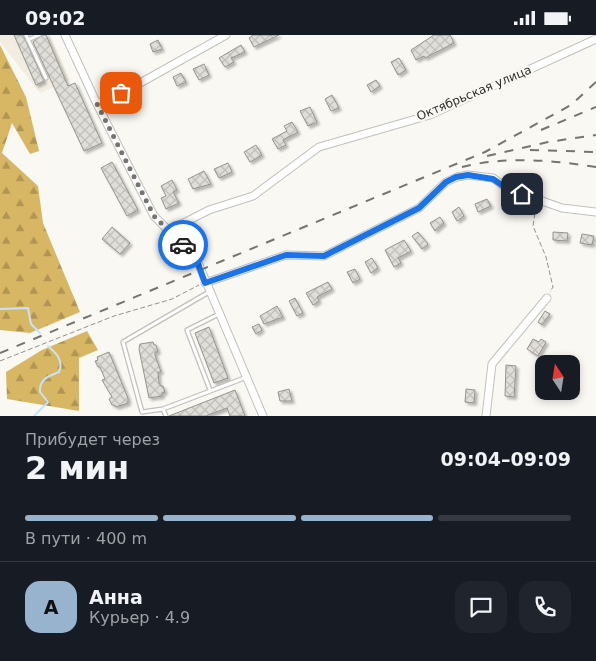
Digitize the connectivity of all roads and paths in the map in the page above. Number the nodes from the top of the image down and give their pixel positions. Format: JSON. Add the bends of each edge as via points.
{"nodes":[{"id":1,"x":26,"y":35,"type":"edge"},
{"id":2,"x":39,"y":35,"type":"edge"},
{"id":3,"x":65,"y":35,"type":"edge"},
{"id":4,"x":226,"y":35,"type":"edge"},
{"id":5,"x":594,"y":35,"type":"edge"},
{"id":6,"x":596,"y":39,"type":"edge"},
{"id":7,"x":28,"y":40,"type":"junction"},
{"id":8,"x":46,"y":78,"type":"dead end"},
{"id":9,"x":97,"y":104,"type":"junction"},
{"id":10,"x":536,"y":198,"type":"junction"},
{"id":11,"x":596,"y":212,"type":"edge"},
{"id":12,"x":168,"y":231,"type":"junction"},
{"id":13,"x":205,"y":283,"type":"junction"},
{"id":14,"x":210,"y":292,"type":"junction"},
{"id":15,"x":547,"y":297,"type":"joint"},
{"id":16,"x":220,"y":314,"type":"junction"},
{"id":17,"x":0,"y":361,"type":"edge"},
{"id":18,"x":247,"y":376,"type":"junction"},
{"id":19,"x":210,"y":390,"type":"junction"},
{"id":20,"x":163,"y":409,"type":"junction"},
{"id":21,"x":166,"y":416,"type":"edge"},
{"id":22,"x":263,"y":416,"type":"edge"},
{"id":23,"x":486,"y":416,"type":"edge"}],
"edges":[{"from":1,"to":7,"type":"lane"},
{"from":2,"to":7,"type":"lane"},
{"from":3,"to":9,"type":"street"},
{"from":4,"to":9,"type":"street"},
{"from":5,"to":6,"type":"street"},
{"from":6,"to":12,"type":"street","name":"Октябрьская улица","via":[[430,115],[319,147],[253,196],[209,210]]},
{"from":7,"to":8,"type":"lane"},
{"from":9,"to":12,"type":"street","via":[[154,216]]},
{"from":10,"to":11,"type":"street","via":[[562,208]]},
{"from":10,"to":13,"type":"street","via":[[508,189],[493,179],[468,175],[456,177],[446,182],[419,208],[324,256],[286,255]]},
{"from":10,"to":15,"type":"path","via":[[533,226],[546,257],[553,287]]},
{"from":12,"to":13,"type":"street","via":[[196,258]]},
{"from":13,"to":14,"type":"street"},
{"from":13,"to":17,"type":"path","via":[[172,299],[114,316]]},
{"from":14,"to":16,"type":"street"},
{"from":14,"to":20,"type":"lane","via":[[123,343],[142,412]]},
{"from":15,"to":23,"type":"street","via":[[492,364]]},
{"from":16,"to":18,"type":"street"},
{"from":16,"to":19,"type":"lane","via":[[187,330]]},
{"from":18,"to":19,"type":"lane"},
{"from":18,"to":22,"type":"street"},
{"from":19,"to":20,"type":"lane"},
{"from":20,"to":21,"type":"lane"}]}
